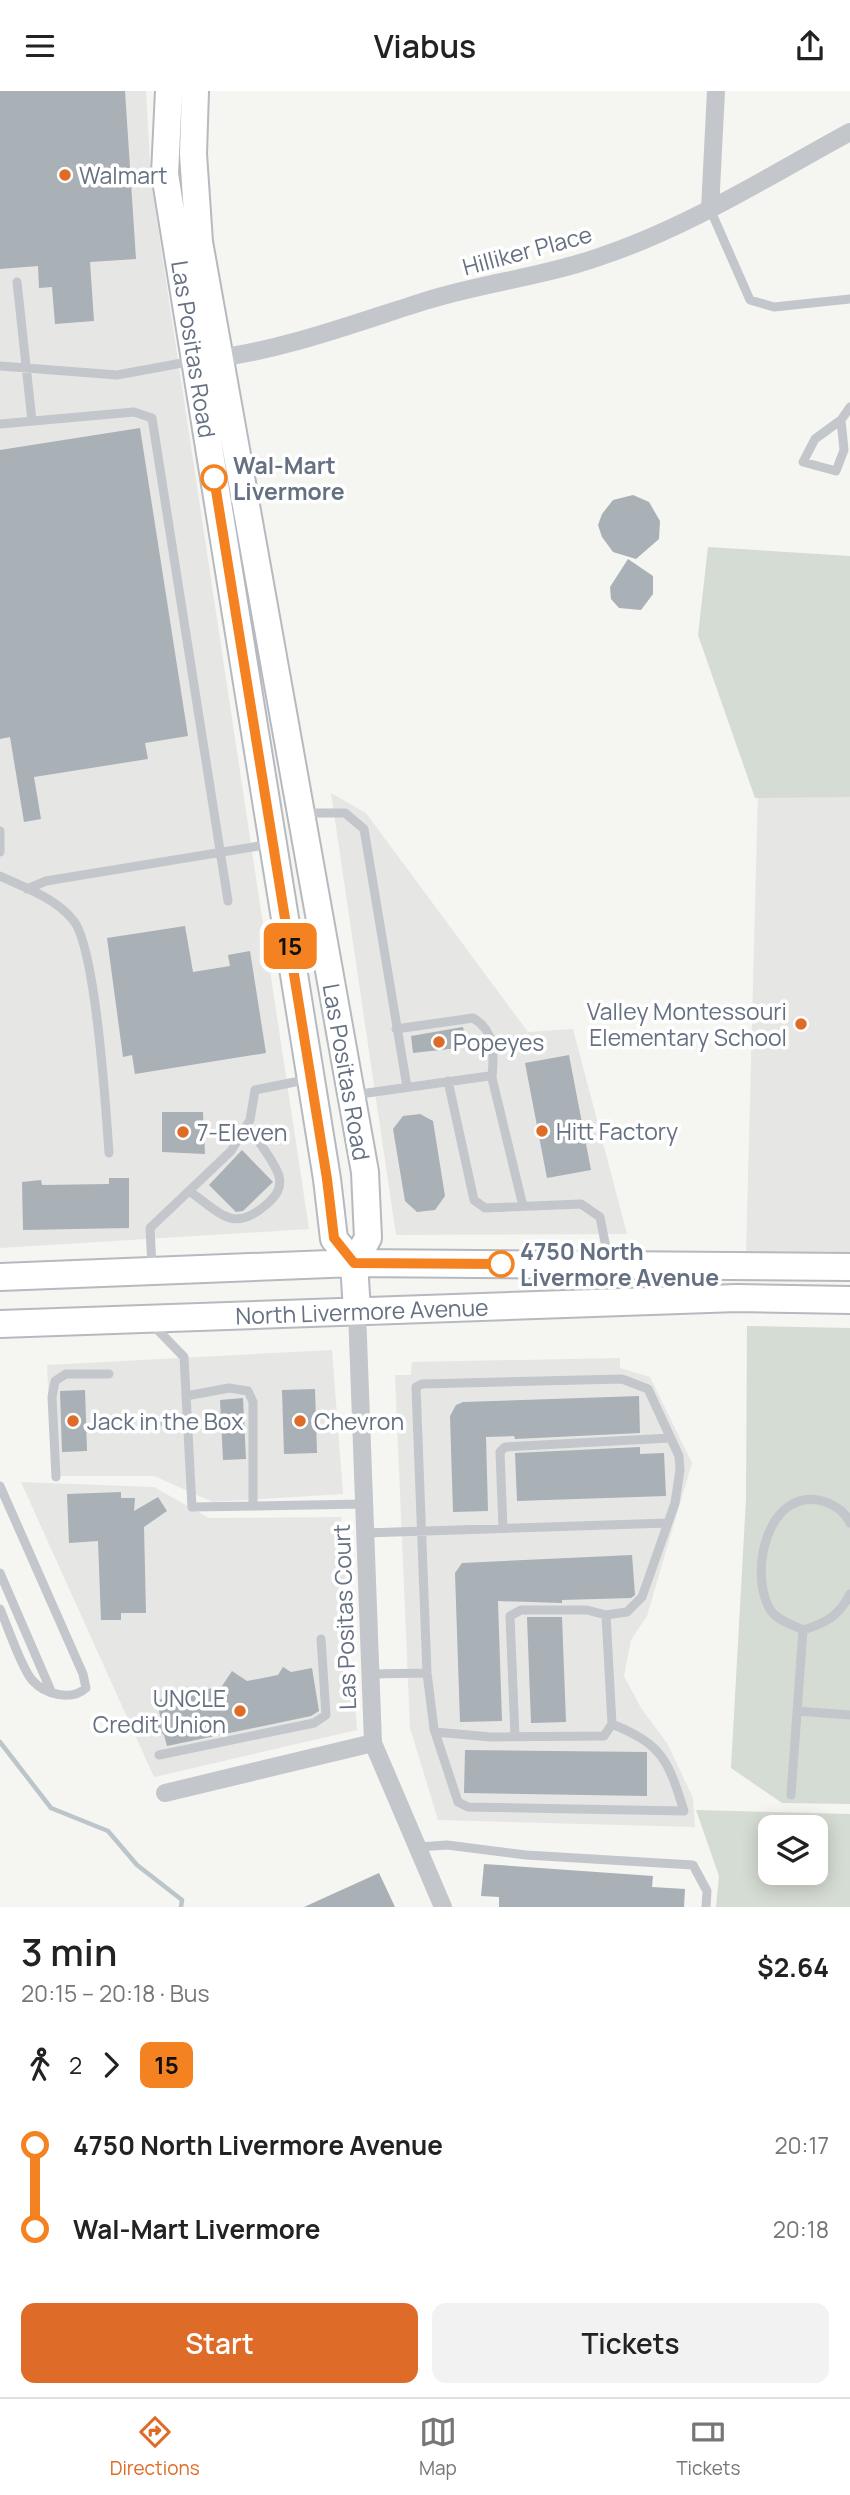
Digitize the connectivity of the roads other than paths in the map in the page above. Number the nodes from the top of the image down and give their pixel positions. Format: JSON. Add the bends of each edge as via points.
{"nodes":[{"id":1,"x":169,"y":91,"type":"edge"},
{"id":2,"x":195,"y":91,"type":"edge"},
{"id":3,"x":716,"y":91,"type":"edge"},
{"id":4,"x":850,"y":132,"type":"edge"},
{"id":5,"x":710,"y":209,"type":"junction"},
{"id":6,"x":17,"y":282,"type":"dead end"},
{"id":7,"x":850,"y":299,"type":"edge"},
{"id":8,"x":208,"y":359,"type":"junction"},
{"id":9,"x":0,"y":366,"type":"edge"},
{"id":10,"x":26,"y":367,"type":"junction"},
{"id":11,"x":850,"y":407,"type":"edge"},
{"id":12,"x":841,"y":420,"type":"junction"},
{"id":13,"x":32,"y":421,"type":"junction"},
{"id":14,"x":0,"y":424,"type":"edge"},
{"id":15,"x":301,"y":813,"type":"junction"},
{"id":16,"x":0,"y":831,"type":"edge"},
{"id":17,"x":273,"y":843,"type":"junction"},
{"id":18,"x":220,"y":851,"type":"junction"},
{"id":19,"x":0,"y":852,"type":"edge"},
{"id":20,"x":0,"y":876,"type":"edge"},
{"id":21,"x":27,"y":889,"type":"junction"},
{"id":22,"x":228,"y":901,"type":"dead end"},
{"id":23,"x":396,"y":1029,"type":"junction"},
{"id":24,"x":492,"y":1078,"type":"junction"},
{"id":25,"x":311,"y":1079,"type":"junction"},
{"id":26,"x":448,"y":1081,"type":"junction"},
{"id":27,"x":407,"y":1087,"type":"junction"},
{"id":28,"x":351,"y":1095,"type":"junction"},
{"id":29,"x":247,"y":1125,"type":"junction"},
{"id":30,"x":109,"y":1153,"type":"dead end"},
{"id":31,"x":189,"y":1191,"type":"junction"},
{"id":32,"x":523,"y":1206,"type":"junction"},
{"id":33,"x":354,"y":1263,"type":"junction"},
{"id":34,"x":609,"y":1264,"type":"junction"},
{"id":35,"x":850,"y":1267,"type":"edge"},
{"id":36,"x":153,"y":1270,"type":"junction"},
{"id":37,"x":0,"y":1277,"type":"edge"},
{"id":38,"x":850,"y":1300,"type":"edge"},
{"id":39,"x":357,"y":1311,"type":"junction"},
{"id":40,"x":148,"y":1320,"type":"junction"},
{"id":41,"x":0,"y":1324,"type":"edge"},
{"id":42,"x":109,"y":1374,"type":"dead end"},
{"id":43,"x":186,"y":1397,"type":"junction"},
{"id":44,"x":187,"y":1420,"type":"junction"},
{"id":45,"x":154,"y":1422,"type":"dead end"},
{"id":46,"x":670,"y":1437,"type":"junction"},
{"id":47,"x":56,"y":1477,"type":"dead end"},
{"id":48,"x":0,"y":1486,"type":"edge"},
{"id":49,"x":364,"y":1504,"type":"junction"},
{"id":50,"x":253,"y":1506,"type":"junction"},
{"id":51,"x":668,"y":1523,"type":"junction"},
{"id":52,"x":850,"y":1523,"type":"edge"},
{"id":53,"x":503,"y":1528,"type":"junction"},
{"id":54,"x":422,"y":1530,"type":"junction"},
{"id":55,"x":365,"y":1533,"type":"junction"},
{"id":56,"x":0,"y":1573,"type":"edge"},
{"id":57,"x":850,"y":1594,"type":"edge"},
{"id":58,"x":0,"y":1609,"type":"edge"},
{"id":59,"x":606,"y":1615,"type":"junction"},
{"id":60,"x":803,"y":1630,"type":"junction"},
{"id":61,"x":321,"y":1639,"type":"dead end"},
{"id":62,"x":427,"y":1673,"type":"junction"},
{"id":63,"x":370,"y":1674,"type":"junction"},
{"id":64,"x":51,"y":1691,"type":"junction"},
{"id":65,"x":797,"y":1711,"type":"junction"},
{"id":66,"x":850,"y":1715,"type":"edge"},
{"id":67,"x":612,"y":1724,"type":"junction"},
{"id":68,"x":435,"y":1732,"type":"junction"},
{"id":69,"x":515,"y":1737,"type":"junction"},
{"id":70,"x":373,"y":1743,"type":"junction"},
{"id":71,"x":159,"y":1755,"type":"dead end"},
{"id":72,"x":165,"y":1793,"type":"dead end"},
{"id":73,"x":790,"y":1795,"type":"dead end"},
{"id":74,"x":418,"y":1847,"type":"junction"},
{"id":75,"x":443,"y":1907,"type":"edge"},
{"id":76,"x":706,"y":1907,"type":"edge"}],
"edges":[{"from":1,"to":8,"type":"main road","name":"Las Positas Road","via":[[165,174]]},
{"from":2,"to":8,"type":"main road","name":"Las Positas Road","via":[[193,154]]},
{"from":3,"to":5,"type":"street"},
{"from":4,"to":5,"type":"street","name":"Hilliker Place"},
{"from":5,"to":7,"type":"lane","via":[[750,300],[774,307]]},
{"from":5,"to":8,"type":"street","name":"Hilliker Place","via":[[589,261],[536,277],[428,300],[333,331]]},
{"from":6,"to":10,"type":"lane"},
{"from":8,"to":10,"type":"lane","via":[[117,375]]},
{"from":8,"to":15,"type":"main road","name":"Las Positas Road"},
{"from":8,"to":17,"type":"main road","name":"Las Positas Road"},
{"from":9,"to":10,"type":"lane"},
{"from":10,"to":13,"type":"lane"},
{"from":11,"to":12,"type":"lane"},
{"from":12,"to":12,"type":"lane","via":[[815,439],[803,462],[836,471],[844,450]]},
{"from":13,"to":14,"type":"lane"},
{"from":13,"to":18,"type":"lane","via":[[134,412],[152,418]]},
{"from":15,"to":23,"type":"lane","via":[[345,813],[364,829]]},
{"from":15,"to":28,"type":"main road","name":"Las Positas Road"},
{"from":16,"to":19,"type":"lane"},
{"from":17,"to":18,"type":"lane"},
{"from":17,"to":25,"type":"main road","name":"Las Positas Road"},
{"from":18,"to":21,"type":"lane","via":[[46,881]]},
{"from":18,"to":22,"type":"lane"},
{"from":20,"to":21,"type":"lane"},
{"from":21,"to":30,"type":"lane","via":[[49,899],[75,922],[86,950]]},
{"from":23,"to":24,"type":"lane","via":[[473,1018],[483,1024],[495,1047]]},
{"from":23,"to":27,"type":"lane"},
{"from":24,"to":26,"type":"lane"},
{"from":24,"to":32,"type":"lane"},
{"from":25,"to":29,"type":"lane","via":[[254,1090]]},
{"from":25,"to":33,"type":"main road","name":"Las Positas Road","via":[[334,1238]]},
{"from":26,"to":27,"type":"lane"},
{"from":26,"to":32,"type":"lane","via":[[474,1200],[485,1208]]},
{"from":27,"to":28,"type":"lane"},
{"from":28,"to":33,"type":"main road","name":"Las Positas Road","via":[[365,1172],[368,1238]]},
{"from":29,"to":31,"type":"lane","via":[[231,1150]]},
{"from":29,"to":31,"type":"lane","via":[[279,1177],[273,1199],[253,1216],[240,1220]]},
{"from":31,"to":36,"type":"lane","via":[[150,1228]]},
{"from":32,"to":34,"type":"lane","via":[[581,1204],[596,1212]]},
{"from":33,"to":34,"type":"main road","name":"North Livermore Avenue"},
{"from":33,"to":36,"type":"main road","name":"North Livermore Avenue"},
{"from":33,"to":39,"type":"main road","name":"Las Positas Road"},
{"from":34,"to":35,"type":"main road","name":"North Livermore Avenue"},
{"from":36,"to":37,"type":"main road","name":"North Livermore Avenue"},
{"from":38,"to":39,"type":"main road","name":"North Livermore Avenue","via":[[737,1298]]},
{"from":39,"to":40,"type":"main road","name":"North Livermore Avenue"},
{"from":39,"to":49,"type":"street","name":"Las Positas Court"},
{"from":40,"to":41,"type":"main road","name":"North Livermore Avenue"},
{"from":40,"to":43,"type":"lane","via":[[184,1357]]},
{"from":42,"to":47,"type":"lane","via":[[66,1374],[55,1381]]},
{"from":43,"to":44,"type":"lane"},
{"from":43,"to":50,"type":"lane","via":[[229,1388],[248,1391],[253,1402]]},
{"from":44,"to":45,"type":"lane"},
{"from":44,"to":50,"type":"lane","via":[[192,1507]]},
{"from":46,"to":51,"type":"lane","via":[[680,1470]]},
{"from":46,"to":53,"type":"lane","via":[[505,1447],[500,1452]]},
{"from":46,"to":54,"type":"lane","via":[[648,1389],[622,1379],[422,1384],[416,1387]]},
{"from":48,"to":64,"type":"lane","via":[[83,1674],[86,1688],[79,1695]]},
{"from":49,"to":50,"type":"lane"},
{"from":49,"to":55,"type":"street","name":"Las Positas Court"},
{"from":51,"to":53,"type":"lane"},
{"from":51,"to":59,"type":"lane","via":[[642,1597],[626,1612]]},
{"from":52,"to":60,"type":"lane","via":[[834,1505],[816,1499],[795,1501],[765,1536],[764,1593],[771,1612]]},
{"from":53,"to":54,"type":"lane"},
{"from":54,"to":55,"type":"lane"},
{"from":54,"to":62,"type":"lane"},
{"from":55,"to":63,"type":"street","name":"Las Positas Court"},
{"from":56,"to":64,"type":"lane"},
{"from":57,"to":60,"type":"lane","via":[[842,1611]]},
{"from":58,"to":64,"type":"lane","via":[[33,1681]]},
{"from":59,"to":67,"type":"lane"},
{"from":59,"to":69,"type":"lane","via":[[587,1610],[521,1610],[510,1616]]},
{"from":60,"to":65,"type":"lane"},
{"from":61,"to":71,"type":"lane","via":[[326,1715],[314,1723]]},
{"from":62,"to":63,"type":"lane"},
{"from":62,"to":68,"type":"lane"},
{"from":63,"to":70,"type":"street","name":"Las Positas Court"},
{"from":65,"to":66,"type":"lane"},
{"from":65,"to":73,"type":"lane"},
{"from":67,"to":68,"type":"lane","via":[[642,1736],[659,1752],[672,1773],[684,1811],[468,1807],[458,1802]]},
{"from":67,"to":69,"type":"lane","via":[[604,1736]]},
{"from":68,"to":69,"type":"lane"},
{"from":70,"to":72,"type":"street"},
{"from":70,"to":74,"type":"street","name":"Las Positas Court"},
{"from":74,"to":75,"type":"street","name":"Las Positas Court"},
{"from":74,"to":76,"type":"lane","via":[[447,1845],[526,1855],[693,1865],[708,1891]]}]}
